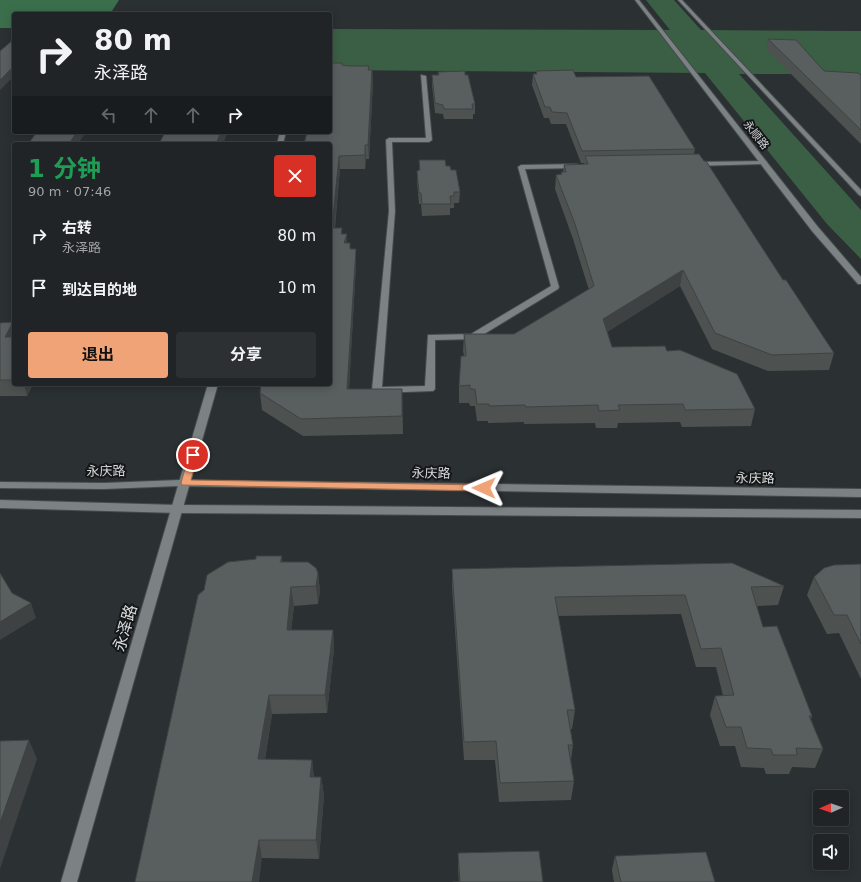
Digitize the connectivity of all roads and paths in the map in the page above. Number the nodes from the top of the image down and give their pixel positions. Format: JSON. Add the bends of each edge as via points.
{"nodes":[{"id":1,"x":637,"y":0,"type":"edge"},
{"id":2,"x":680,"y":0,"type":"edge"},
{"id":3,"x":422,"y":76,"type":"dead end"},
{"id":4,"x":765,"y":163,"type":"junction"},
{"id":5,"x":686,"y":164,"type":"edge"},
{"id":6,"x":584,"y":166,"type":"edge"},
{"id":7,"x":861,"y":194,"type":"edge"},
{"id":8,"x":861,"y":282,"type":"edge"},
{"id":9,"x":212,"y":386,"type":"edge"},
{"id":10,"x":185,"y":483,"type":"junction"},
{"id":11,"x":0,"y":484,"type":"edge"},
{"id":12,"x":861,"y":493,"type":"edge"},
{"id":13,"x":0,"y":504,"type":"edge"},
{"id":14,"x":178,"y":509,"type":"junction"},
{"id":15,"x":861,"y":514,"type":"edge"},
{"id":16,"x":69,"y":882,"type":"edge"}],
"edges":[{"from":1,"to":4,"type":"main road","name":"永顺路"},
{"from":2,"to":7,"type":"main road"},
{"from":3,"to":6,"type":"main road","via":[[429,140],[389,140],[392,211],[378,390],[430,389],[431,337],[473,337],[555,286],[521,167]]},
{"from":4,"to":5,"type":"main road"},
{"from":4,"to":8,"type":"main road","name":"永顺路","via":[[815,229]]},
{"from":9,"to":10,"type":"main road","name":"永泽路"},
{"from":10,"to":11,"type":"main road","name":"永庆路","via":[[104,486]]},
{"from":10,"to":12,"type":"main road","name":"永庆路"},
{"from":10,"to":14,"type":"main road","name":"永泽路"},
{"from":13,"to":14,"type":"main road"},
{"from":14,"to":15,"type":"main road"},
{"from":14,"to":16,"type":"main road","name":"永泽路"}]}
